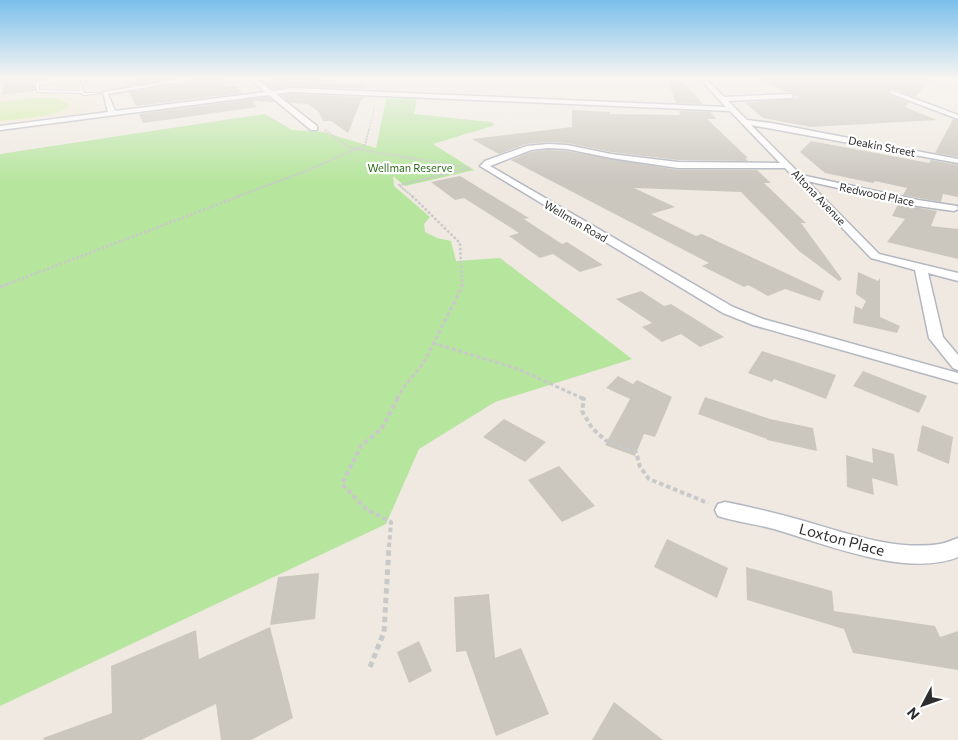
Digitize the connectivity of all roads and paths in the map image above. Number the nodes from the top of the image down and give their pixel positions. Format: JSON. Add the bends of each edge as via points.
{"nodes":[{"id":1,"x":112,"y":113,"type":"joint"},
{"id":2,"x":116,"y":113,"type":"edge"},
{"id":3,"x":295,"y":113,"type":"edge"},
{"id":4,"x":374,"y":113,"type":"edge"},
{"id":5,"x":737,"y":113,"type":"edge"},
{"id":6,"x":746,"y":122,"type":"junction"},
{"id":7,"x":0,"y":128,"type":"edge"},
{"id":8,"x":314,"y":128,"type":"joint"},
{"id":9,"x":355,"y":149,"type":"junction"},
{"id":10,"x":958,"y":160,"type":"edge"},
{"id":11,"x":788,"y":166,"type":"junction"},
{"id":12,"x":470,"y":168,"type":"junction"},
{"id":13,"x":486,"y":168,"type":"junction"},
{"id":14,"x":800,"y":177,"type":"junction"},
{"id":15,"x":954,"y":208,"type":"dead end"},
{"id":16,"x":921,"y":268,"type":"junction"},
{"id":17,"x":958,"y":278,"type":"edge"},
{"id":18,"x":0,"y":287,"type":"edge"},
{"id":19,"x":433,"y":343,"type":"junction"},
{"id":20,"x":958,"y":365,"type":"edge"},
{"id":21,"x":958,"y":378,"type":"edge"},
{"id":22,"x":725,"y":510,"type":"joint"},
{"id":23,"x":958,"y":547,"type":"edge"},
{"id":24,"x":370,"y":667,"type":"dead end"}],
"edges":[{"from":1,"to":2,"type":"street"},
{"from":1,"to":7,"type":"street"},
{"from":3,"to":8,"type":"street"},
{"from":4,"to":9,"type":"path","via":[[365,145]]},
{"from":5,"to":6,"type":"street","name":"Altona Avenue"},
{"from":6,"to":10,"type":"street","name":"Deakin Street"},
{"from":6,"to":11,"type":"street","name":"Altona Avenue"},
{"from":8,"to":9,"type":"path","via":[[323,129]]},
{"from":9,"to":12,"type":"path"},
{"from":9,"to":18,"type":"path","via":[[306,171]]},
{"from":11,"to":13,"type":"street","via":[[678,165],[548,146],[530,148],[488,163],[484,166]]},
{"from":11,"to":14,"type":"street","name":"Altona Avenue"},
{"from":12,"to":13,"type":"path"},
{"from":12,"to":19,"type":"path","via":[[399,185],[460,243],[462,287]]},
{"from":13,"to":21,"type":"street","name":"Wellman Road","via":[[728,310],[758,322]]},
{"from":14,"to":15,"type":"street","name":"Redwood Place"},
{"from":14,"to":16,"type":"street","name":"Altona Avenue","via":[[875,256]]},
{"from":16,"to":17,"type":"street","name":"Altona Avenue"},
{"from":16,"to":20,"type":"street","via":[[936,338]]},
{"from":19,"to":22,"type":"path","via":[[518,369],[584,399],[582,412],[592,428],[605,440],[636,452],[640,468],[650,479]]},
{"from":19,"to":24,"type":"path","via":[[403,388],[382,428],[360,446],[342,484],[366,509],[391,522],[384,632]]},
{"from":22,"to":23,"type":"street","name":"Loxton Place","via":[[886,551],[928,555]]}]}
